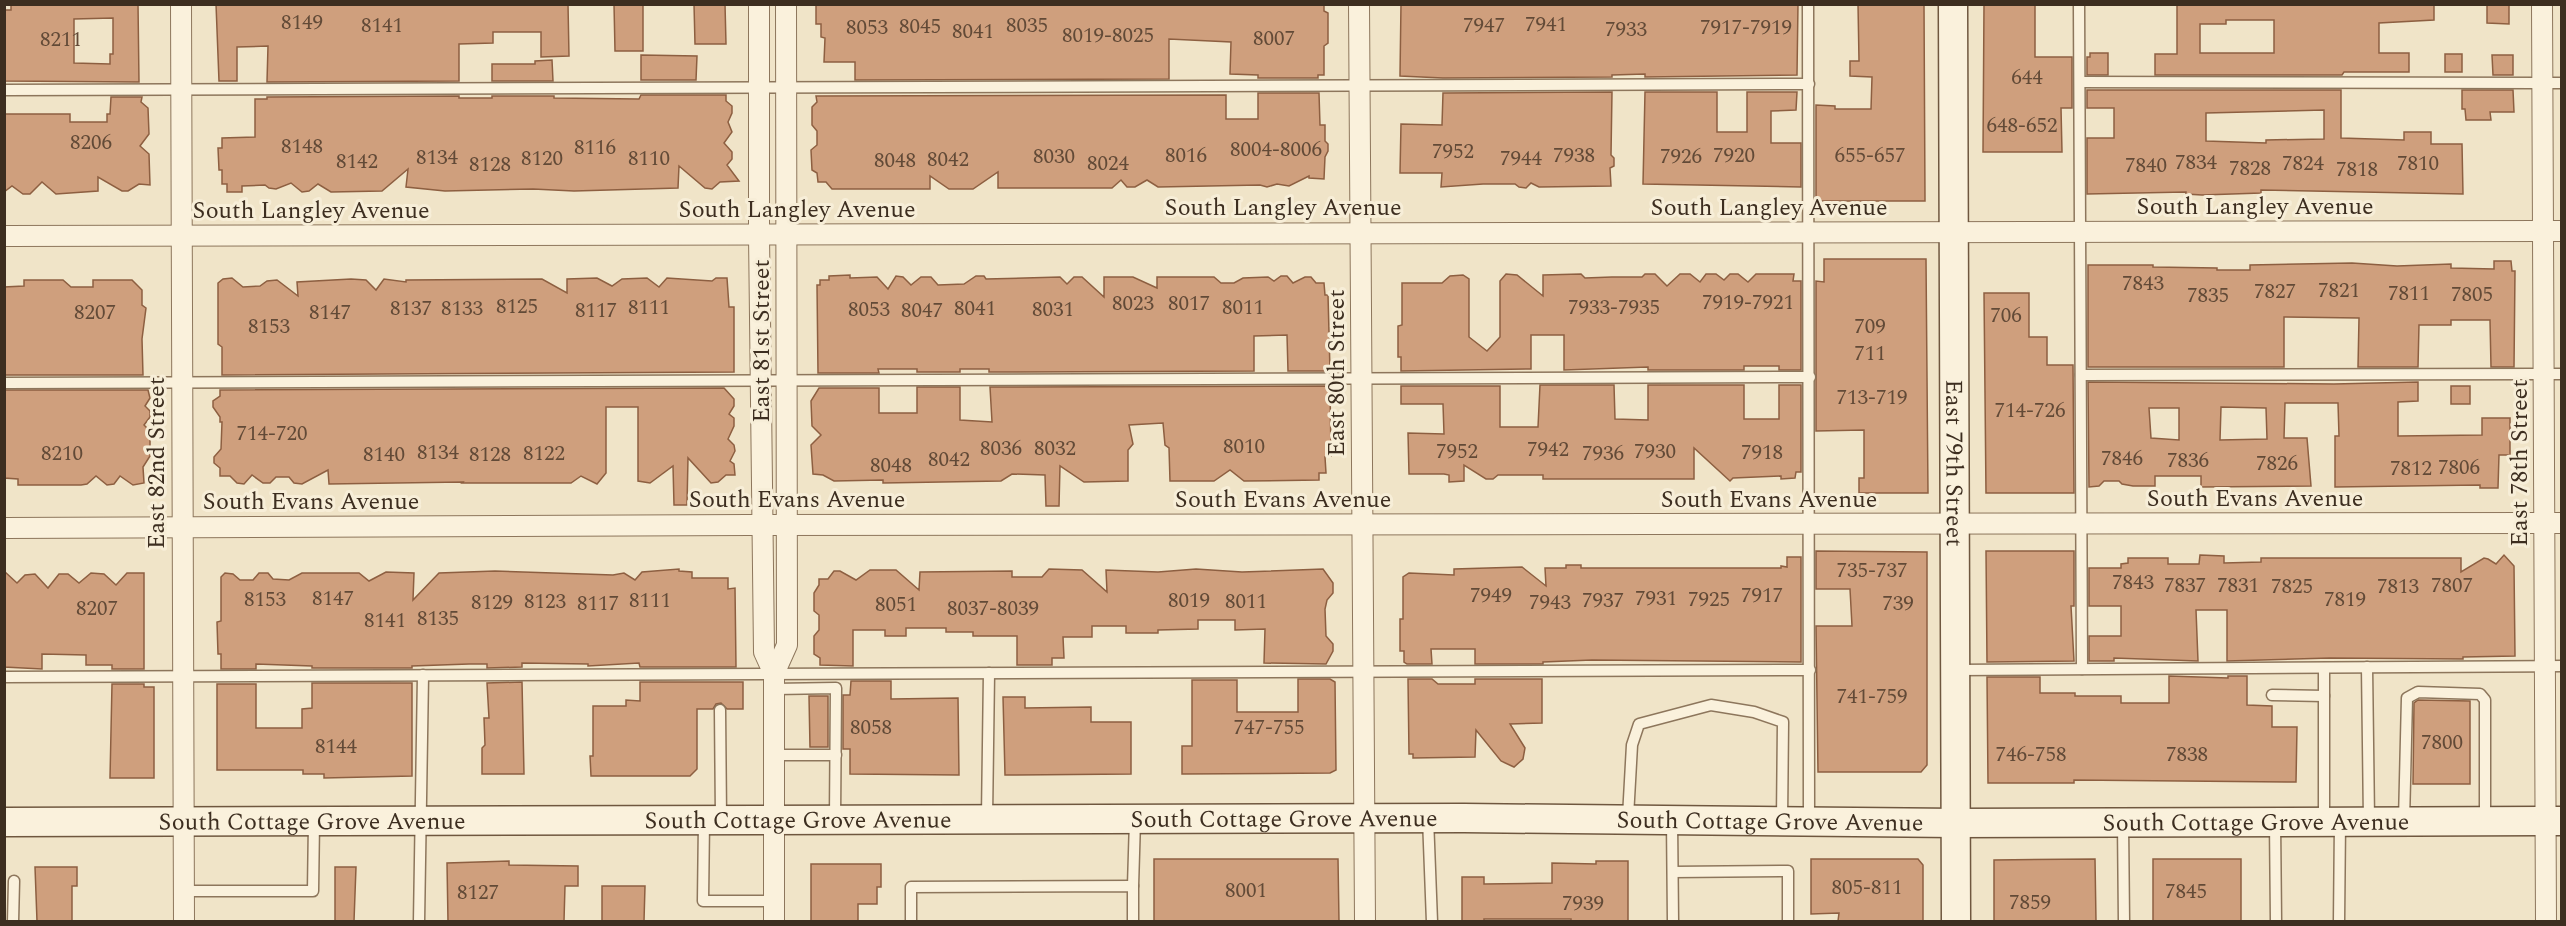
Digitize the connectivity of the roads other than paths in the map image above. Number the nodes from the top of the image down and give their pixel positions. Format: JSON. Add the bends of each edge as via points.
{"nodes":[{"id":1,"x":181,"y":4,"type":"edge"},
{"id":2,"x":759,"y":4,"type":"edge"},
{"id":3,"x":786,"y":4,"type":"edge"},
{"id":4,"x":1359,"y":4,"type":"edge"},
{"id":5,"x":1808,"y":4,"type":"edge"},
{"id":6,"x":1953,"y":4,"type":"edge"},
{"id":7,"x":2079,"y":4,"type":"edge"},
{"id":8,"x":2542,"y":4,"type":"edge"},
{"id":9,"x":2080,"y":82,"type":"junction"},
{"id":10,"x":2552,"y":82,"type":"edge"},
{"id":11,"x":1360,"y":84,"type":"junction"},
{"id":12,"x":1809,"y":84,"type":"junction"},
{"id":13,"x":786,"y":88,"type":"junction"},
{"id":14,"x":759,"y":89,"type":"junction"},
{"id":15,"x":4,"y":90,"type":"edge"},
{"id":16,"x":181,"y":90,"type":"junction"},
{"id":17,"x":2552,"y":231,"type":"edge"},
{"id":18,"x":1810,"y":232,"type":"junction"},
{"id":19,"x":1955,"y":232,"type":"junction"},
{"id":20,"x":2080,"y":232,"type":"junction"},
{"id":21,"x":1361,"y":233,"type":"junction"},
{"id":22,"x":759,"y":234,"type":"junction"},
{"id":23,"x":787,"y":234,"type":"junction"},
{"id":24,"x":4,"y":236,"type":"edge"},
{"id":25,"x":181,"y":236,"type":"junction"},
{"id":26,"x":2553,"y":374,"type":"edge"},
{"id":27,"x":2081,"y":375,"type":"junction"},
{"id":28,"x":1810,"y":377,"type":"junction"},
{"id":29,"x":1362,"y":378,"type":"junction"},
{"id":30,"x":761,"y":381,"type":"junction"},
{"id":31,"x":787,"y":381,"type":"junction"},
{"id":32,"x":182,"y":382,"type":"junction"},
{"id":33,"x":4,"y":383,"type":"edge"},
{"id":34,"x":2553,"y":523,"type":"edge"},
{"id":35,"x":1363,"y":524,"type":"junction"},
{"id":36,"x":1810,"y":524,"type":"junction"},
{"id":37,"x":1956,"y":524,"type":"junction"},
{"id":38,"x":2082,"y":524,"type":"junction"},
{"id":39,"x":764,"y":525,"type":"junction"},
{"id":40,"x":787,"y":525,"type":"junction"},
{"id":41,"x":182,"y":527,"type":"junction"},
{"id":42,"x":4,"y":528,"type":"edge"},
{"id":43,"x":2554,"y":666,"type":"edge"},
{"id":44,"x":2367,"y":667,"type":"junction"},
{"id":45,"x":2324,"y":668,"type":"junction"},
{"id":46,"x":2082,"y":669,"type":"junction"},
{"id":47,"x":1810,"y":670,"type":"junction"},
{"id":48,"x":1957,"y":670,"type":"junction"},
{"id":49,"x":1364,"y":672,"type":"junction"},
{"id":50,"x":989,"y":673,"type":"junction"},
{"id":51,"x":423,"y":675,"type":"junction"},
{"id":52,"x":182,"y":676,"type":"junction"},
{"id":53,"x":4,"y":677,"type":"edge"},
{"id":54,"x":774,"y":681,"type":"junction"},
{"id":55,"x":2272,"y":695,"type":"dead end"},
{"id":56,"x":2324,"y":696,"type":"junction"},
{"id":57,"x":720,"y":710,"type":"dead end"},
{"id":58,"x":775,"y":755,"type":"junction"},
{"id":59,"x":836,"y":755,"type":"junction"},
{"id":60,"x":1365,"y":818,"type":"junction"},
{"id":61,"x":1428,"y":818,"type":"junction"},
{"id":62,"x":1135,"y":819,"type":"junction"},
{"id":63,"x":1628,"y":819,"type":"junction"},
{"id":64,"x":987,"y":820,"type":"junction"},
{"id":65,"x":1672,"y":820,"type":"junction"},
{"id":66,"x":183,"y":821,"type":"junction"},
{"id":67,"x":314,"y":821,"type":"junction"},
{"id":68,"x":420,"y":821,"type":"junction"},
{"id":69,"x":712,"y":821,"type":"junction"},
{"id":70,"x":774,"y":821,"type":"junction"},
{"id":71,"x":836,"y":821,"type":"junction"},
{"id":72,"x":1796,"y":821,"type":"junction"},
{"id":73,"x":2485,"y":821,"type":"junction"},
{"id":74,"x":2554,"y":821,"type":"edge"},
{"id":75,"x":4,"y":822,"type":"edge"},
{"id":76,"x":2275,"y":822,"type":"junction"},
{"id":77,"x":2332,"y":822,"type":"junction"},
{"id":78,"x":2369,"y":822,"type":"junction"},
{"id":79,"x":2404,"y":822,"type":"junction"},
{"id":80,"x":1957,"y":823,"type":"junction"},
{"id":81,"x":2123,"y":823,"type":"junction"},
{"id":82,"x":1673,"y":872,"type":"junction"},
{"id":83,"x":14,"y":881,"type":"dead end"},
{"id":84,"x":1133,"y":886,"type":"junction"},
{"id":85,"x":184,"y":891,"type":"junction"},
{"id":86,"x":774,"y":902,"type":"junction"},
{"id":87,"x":13,"y":921,"type":"edge"},
{"id":88,"x":184,"y":921,"type":"edge"},
{"id":89,"x":419,"y":921,"type":"edge"},
{"id":90,"x":774,"y":921,"type":"edge"},
{"id":91,"x":911,"y":921,"type":"edge"},
{"id":92,"x":1133,"y":921,"type":"edge"},
{"id":93,"x":1365,"y":921,"type":"edge"},
{"id":94,"x":1432,"y":921,"type":"edge"},
{"id":95,"x":1673,"y":921,"type":"edge"},
{"id":96,"x":1788,"y":921,"type":"edge"},
{"id":97,"x":1956,"y":921,"type":"edge"},
{"id":98,"x":2124,"y":921,"type":"edge"},
{"id":99,"x":2276,"y":921,"type":"edge"},
{"id":100,"x":2339,"y":921,"type":"edge"},
{"id":101,"x":2546,"y":921,"type":"edge"}],
"edges":[{"from":1,"to":16,"type":"street","name":"East 82nd Street"},
{"from":2,"to":14,"type":"street","name":"East 81st Street"},
{"from":3,"to":13,"type":"street","name":"East 81st Street"},
{"from":4,"to":11,"type":"street","name":"East 80th Street"},
{"from":5,"to":12,"type":"lane"},
{"from":6,"to":19,"type":"main road","name":"East 79th Street"},
{"from":7,"to":9,"type":"lane"},
{"from":8,"to":10,"type":"street","name":"East 78th Street"},
{"from":9,"to":10,"type":"lane"},
{"from":9,"to":20,"type":"lane"},
{"from":10,"to":17,"type":"street","name":"East 78th Street"},
{"from":11,"to":12,"type":"lane"},
{"from":11,"to":13,"type":"lane"},
{"from":11,"to":21,"type":"street","name":"East 80th Street"},
{"from":12,"to":18,"type":"lane"},
{"from":13,"to":14,"type":"lane"},
{"from":13,"to":23,"type":"street","name":"East 81st Street"},
{"from":14,"to":16,"type":"lane"},
{"from":14,"to":22,"type":"street","name":"East 81st Street"},
{"from":15,"to":16,"type":"lane"},
{"from":16,"to":25,"type":"street","name":"East 82nd Street"},
{"from":17,"to":20,"type":"street","name":"South Langley Avenue"},
{"from":17,"to":26,"type":"street","name":"East 78th Street"},
{"from":18,"to":19,"type":"street","name":"South Langley Avenue"},
{"from":18,"to":21,"type":"street","name":"South Langley Avenue"},
{"from":18,"to":28,"type":"lane"},
{"from":19,"to":20,"type":"street","name":"South Langley Avenue"},
{"from":19,"to":37,"type":"main road","name":"East 79th Street"},
{"from":20,"to":27,"type":"lane"},
{"from":21,"to":23,"type":"street","name":"South Langley Avenue"},
{"from":21,"to":29,"type":"street","name":"East 80th Street"},
{"from":22,"to":23,"type":"street","name":"South Langley Avenue"},
{"from":22,"to":25,"type":"street","name":"South Langley Avenue"},
{"from":22,"to":30,"type":"street","name":"East 81st Street"},
{"from":23,"to":31,"type":"street","name":"East 81st Street"},
{"from":24,"to":25,"type":"street","name":"South Langley Avenue"},
{"from":25,"to":32,"type":"street","name":"East 82nd Street"},
{"from":26,"to":27,"type":"lane"},
{"from":26,"to":34,"type":"street","name":"East 78th Street"},
{"from":27,"to":38,"type":"lane"},
{"from":28,"to":29,"type":"lane"},
{"from":28,"to":36,"type":"lane"},
{"from":29,"to":31,"type":"lane"},
{"from":29,"to":35,"type":"street","name":"East 80th Street"},
{"from":30,"to":31,"type":"lane"},
{"from":30,"to":32,"type":"lane"},
{"from":30,"to":39,"type":"street","name":"East 81st Street"},
{"from":31,"to":40,"type":"street","name":"East 81st Street"},
{"from":32,"to":33,"type":"lane"},
{"from":32,"to":41,"type":"street","name":"East 82nd Street"},
{"from":34,"to":38,"type":"street","name":"South Evans Avenue"},
{"from":34,"to":43,"type":"street","name":"East 78th Street"},
{"from":35,"to":36,"type":"street","name":"South Evans Avenue"},
{"from":35,"to":40,"type":"street","name":"South Evans Avenue"},
{"from":35,"to":49,"type":"street","name":"East 80th Street"},
{"from":36,"to":37,"type":"street","name":"South Evans Avenue"},
{"from":36,"to":47,"type":"lane"},
{"from":37,"to":38,"type":"street","name":"South Evans Avenue"},
{"from":37,"to":48,"type":"main road","name":"East 79th Street"},
{"from":38,"to":46,"type":"lane"},
{"from":39,"to":40,"type":"street","name":"South Evans Avenue"},
{"from":39,"to":41,"type":"street","name":"South Evans Avenue"},
{"from":39,"to":54,"type":"street","name":"East 81st Street","via":[[764,652]]},
{"from":40,"to":54,"type":"street","name":"East 81st Street","via":[[788,645]]},
{"from":41,"to":42,"type":"street","name":"South Evans Avenue"},
{"from":41,"to":52,"type":"street","name":"East 82nd Street"},
{"from":43,"to":44,"type":"lane"},
{"from":43,"to":74,"type":"street","name":"East 78th Street"},
{"from":44,"to":45,"type":"lane"},
{"from":44,"to":78,"type":"lane"},
{"from":45,"to":46,"type":"lane"},
{"from":45,"to":56,"type":"lane"},
{"from":46,"to":48,"type":"lane"},
{"from":47,"to":49,"type":"lane"},
{"from":47,"to":72,"type":"lane"},
{"from":48,"to":80,"type":"main road","name":"East 79th Street"},
{"from":49,"to":50,"type":"lane"},
{"from":49,"to":60,"type":"street","name":"East 80th Street"},
{"from":50,"to":54,"type":"lane"},
{"from":50,"to":64,"type":"lane"},
{"from":51,"to":52,"type":"lane"},
{"from":51,"to":54,"type":"lane"},
{"from":51,"to":68,"type":"lane"},
{"from":52,"to":53,"type":"lane"},
{"from":52,"to":66,"type":"street","name":"East 82nd Street"},
{"from":54,"to":58,"type":"street","name":"East 81st Street"},
{"from":54,"to":59,"type":"lane","via":[[836,688]]},
{"from":55,"to":56,"type":"lane"},
{"from":56,"to":77,"type":"lane"},
{"from":57,"to":69,"type":"lane"},
{"from":58,"to":59,"type":"lane"},
{"from":58,"to":70,"type":"street","name":"East 81st Street"},
{"from":59,"to":71,"type":"lane"},
{"from":60,"to":61,"type":"main road","name":"South Cottage Grove Avenue"},
{"from":60,"to":62,"type":"main road","name":"South Cottage Grove Avenue"},
{"from":60,"to":93,"type":"street","name":"East 80th Street"},
{"from":61,"to":63,"type":"main road","name":"South Cottage Grove Avenue"},
{"from":61,"to":94,"type":"lane"},
{"from":62,"to":64,"type":"main road","name":"South Cottage Grove Avenue"},
{"from":62,"to":84,"type":"lane"},
{"from":63,"to":65,"type":"main road","name":"South Cottage Grove Avenue"},
{"from":63,"to":72,"type":"lane","via":[[1632,745],[1639,724],[1711,705],[1754,712],[1783,722]]},
{"from":64,"to":71,"type":"main road","name":"South Cottage Grove Avenue"},
{"from":65,"to":72,"type":"main road","name":"South Cottage Grove Avenue"},
{"from":65,"to":82,"type":"lane"},
{"from":66,"to":67,"type":"main road","name":"South Cottage Grove Avenue"},
{"from":66,"to":75,"type":"main road","name":"South Cottage Grove Avenue"},
{"from":66,"to":85,"type":"street","name":"East 82nd Street"},
{"from":67,"to":68,"type":"main road","name":"South Cottage Grove Avenue"},
{"from":67,"to":85,"type":"lane","via":[[314,891]]},
{"from":68,"to":69,"type":"main road","name":"South Cottage Grove Avenue"},
{"from":68,"to":89,"type":"lane"},
{"from":69,"to":70,"type":"main road","name":"South Cottage Grove Avenue"},
{"from":69,"to":86,"type":"lane","via":[[704,901]]},
{"from":70,"to":71,"type":"main road","name":"South Cottage Grove Avenue"},
{"from":70,"to":86,"type":"street","name":"East 81st Street"},
{"from":72,"to":80,"type":"main road","name":"South Cottage Grove Avenue"},
{"from":73,"to":74,"type":"main road","name":"South Cottage Grove Avenue"},
{"from":73,"to":79,"type":"main road","name":"South Cottage Grove Avenue"},
{"from":73,"to":79,"type":"lane","via":[[2485,700],[2480,694],[2418,692],[2407,698]]},
{"from":74,"to":101,"type":"street","name":"East 78th Street"},
{"from":76,"to":77,"type":"main road","name":"South Cottage Grove Avenue"},
{"from":76,"to":81,"type":"main road","name":"South Cottage Grove Avenue"},
{"from":76,"to":99,"type":"lane"},
{"from":77,"to":78,"type":"main road","name":"South Cottage Grove Avenue"},
{"from":77,"to":100,"type":"lane"},
{"from":78,"to":79,"type":"main road","name":"South Cottage Grove Avenue"},
{"from":80,"to":81,"type":"main road","name":"South Cottage Grove Avenue"},
{"from":80,"to":97,"type":"main road","name":"East 79th Street"},
{"from":81,"to":98,"type":"lane"},
{"from":82,"to":95,"type":"lane"},
{"from":82,"to":96,"type":"lane","via":[[1788,871]]},
{"from":83,"to":87,"type":"lane"},
{"from":84,"to":91,"type":"lane","via":[[911,887]]},
{"from":84,"to":92,"type":"lane"},
{"from":85,"to":88,"type":"street","name":"East 82nd Street"},
{"from":86,"to":90,"type":"street","name":"East 81st Street"}]}
